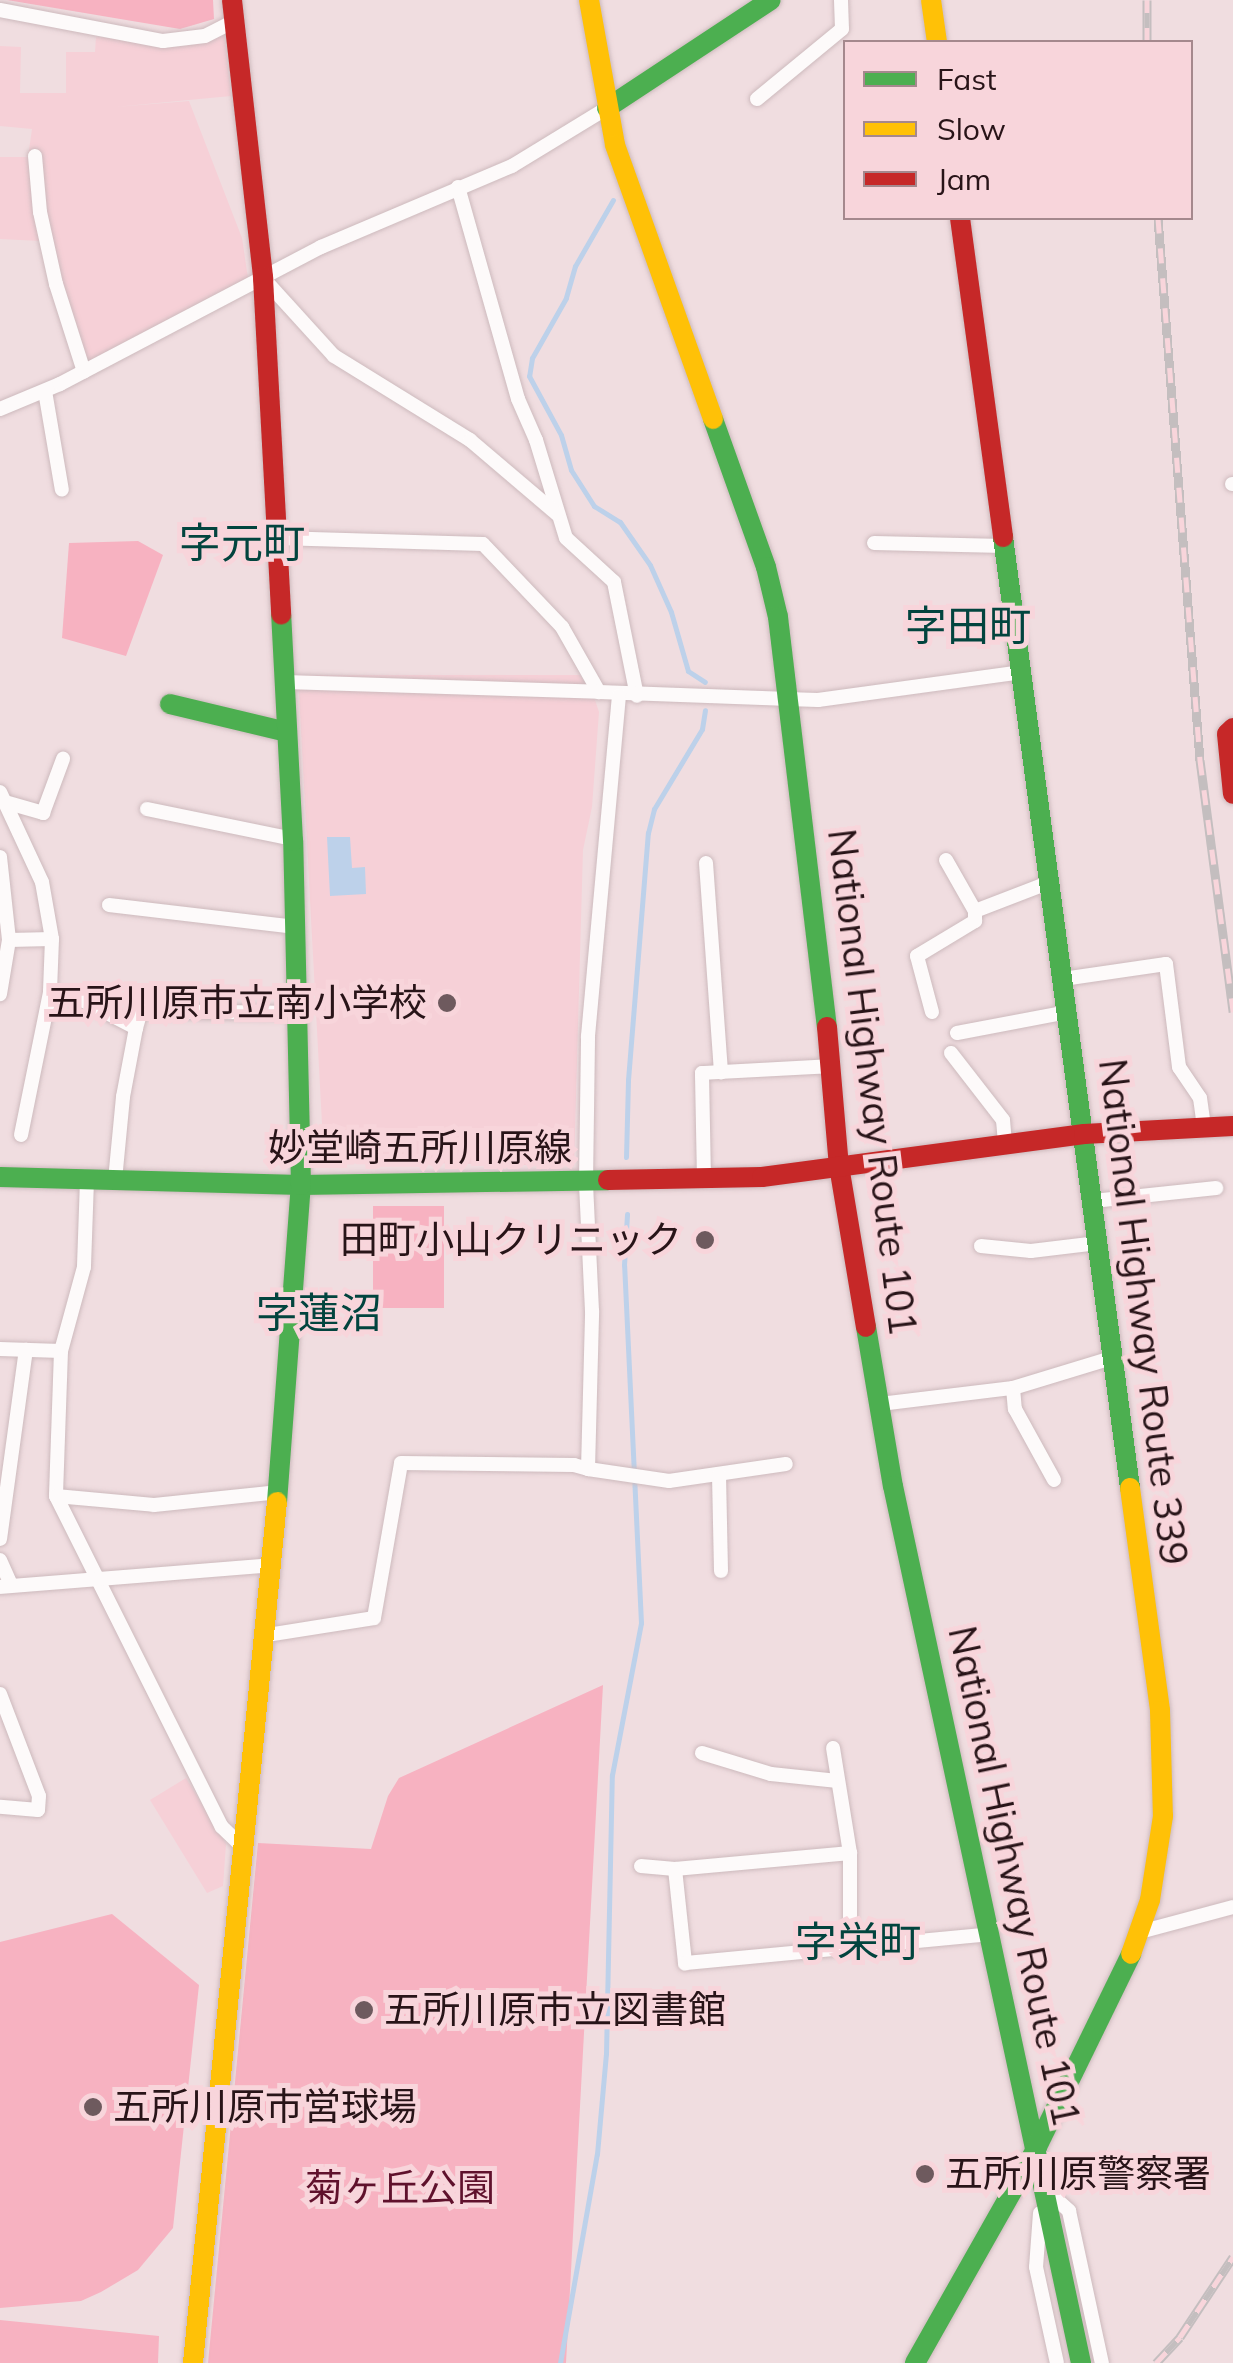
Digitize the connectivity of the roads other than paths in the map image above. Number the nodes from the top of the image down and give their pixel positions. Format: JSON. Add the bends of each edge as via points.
{"nodes":[{"id":1,"x":588,"y":0,"type":"edge"},
{"id":2,"x":770,"y":0,"type":"edge"},
{"id":3,"x":841,"y":0,"type":"edge"},
{"id":4,"x":931,"y":0,"type":"edge"},
{"id":5,"x":235,"y":8,"type":"edge"},
{"id":6,"x":0,"y":10,"type":"edge"},
{"id":7,"x":937,"y":40,"type":"edge"},
{"id":8,"x":756,"y":99,"type":"dead end"},
{"id":9,"x":607,"y":108,"type":"junction"},
{"id":10,"x":36,"y":156,"type":"dead end"},
{"id":11,"x":458,"y":187,"type":"junction"},
{"id":12,"x":960,"y":220,"type":"edge"},
{"id":13,"x":263,"y":278,"type":"junction"},
{"id":14,"x":84,"y":372,"type":"junction"},
{"id":15,"x":45,"y":390,"type":"junction"},
{"id":16,"x":0,"y":409,"type":"edge"},
{"id":17,"x":62,"y":490,"type":"dead end"},
{"id":18,"x":558,"y":514,"type":"junction"},
{"id":19,"x":276,"y":538,"type":"junction"},
{"id":20,"x":874,"y":543,"type":"dead end"},
{"id":21,"x":1004,"y":546,"type":"junction"},
{"id":22,"x":1022,"y":672,"type":"junction"},
{"id":23,"x":284,"y":682,"type":"junction"},
{"id":24,"x":599,"y":692,"type":"junction"},
{"id":25,"x":619,"y":695,"type":"junction"},
{"id":26,"x":638,"y":696,"type":"junction"},
{"id":27,"x":789,"y":698,"type":"junction"},
{"id":28,"x":170,"y":704,"type":"dead end"},
{"id":29,"x":1233,"y":728,"type":"edge"},
{"id":30,"x":287,"y":732,"type":"junction"},
{"id":31,"x":63,"y":758,"type":"dead end"},
{"id":32,"x":1233,"y":794,"type":"edge"},
{"id":33,"x":2,"y":797,"type":"edge"},
{"id":34,"x":147,"y":809,"type":"dead end"},
{"id":35,"x":293,"y":839,"type":"junction"},
{"id":36,"x":0,"y":857,"type":"edge"},
{"id":37,"x":946,"y":860,"type":"dead end"},
{"id":38,"x":706,"y":862,"type":"dead end"},
{"id":39,"x":1050,"y":882,"type":"junction"},
{"id":40,"x":109,"y":906,"type":"dead end"},
{"id":41,"x":975,"y":911,"type":"junction"},
{"id":42,"x":296,"y":927,"type":"junction"},
{"id":43,"x":52,"y":939,"type":"junction"},
{"id":44,"x":9,"y":940,"type":"junction"},
{"id":45,"x":1063,"y":979,"type":"junction"},
{"id":46,"x":50,"y":992,"type":"junction"},
{"id":47,"x":0,"y":994,"type":"edge"},
{"id":48,"x":932,"y":1012,"type":"dead end"},
{"id":49,"x":1068,"y":1012,"type":"junction"},
{"id":50,"x":297,"y":1013,"type":"junction"},
{"id":51,"x":136,"y":1028,"type":"junction"},
{"id":52,"x":957,"y":1033,"type":"dead end"},
{"id":53,"x":951,"y":1053,"type":"dead end"},
{"id":54,"x":831,"y":1066,"type":"junction"},
{"id":55,"x":721,"y":1072,"type":"junction"},
{"id":56,"x":1233,"y":1126,"type":"edge"},
{"id":57,"x":1204,"y":1128,"type":"junction"},
{"id":58,"x":1084,"y":1134,"type":"junction"},
{"id":59,"x":21,"y":1135,"type":"dead end"},
{"id":60,"x":1006,"y":1144,"type":"junction"},
{"id":61,"x":839,"y":1166,"type":"junction"},
{"id":62,"x":0,"y":1177,"type":"edge"},
{"id":63,"x":704,"y":1179,"type":"junction"},
{"id":64,"x":87,"y":1180,"type":"junction"},
{"id":65,"x":115,"y":1180,"type":"junction"},
{"id":66,"x":586,"y":1183,"type":"junction"},
{"id":67,"x":301,"y":1185,"type":"junction"},
{"id":68,"x":1216,"y":1188,"type":"dead end"},
{"id":69,"x":1093,"y":1201,"type":"junction"},
{"id":70,"x":1098,"y":1243,"type":"junction"},
{"id":71,"x":981,"y":1246,"type":"dead end"},
{"id":72,"x":0,"y":1349,"type":"edge"},
{"id":73,"x":26,"y":1350,"type":"junction"},
{"id":74,"x":61,"y":1351,"type":"junction"},
{"id":75,"x":1112,"y":1358,"type":"junction"},
{"id":76,"x":1012,"y":1388,"type":"junction"},
{"id":77,"x":880,"y":1404,"type":"junction"},
{"id":78,"x":786,"y":1464,"type":"dead end"},
{"id":79,"x":588,"y":1468,"type":"junction"},
{"id":80,"x":719,"y":1476,"type":"junction"},
{"id":81,"x":1054,"y":1480,"type":"dead end"},
{"id":82,"x":279,"y":1492,"type":"junction"},
{"id":83,"x":56,"y":1496,"type":"junction"},
{"id":84,"x":0,"y":1539,"type":"edge"},
{"id":85,"x":0,"y":1560,"type":"edge"},
{"id":86,"x":273,"y":1564,"type":"junction"},
{"id":87,"x":720,"y":1571,"type":"dead end"},
{"id":88,"x":97,"y":1578,"type":"junction"},
{"id":89,"x":6,"y":1586,"type":"edge"},
{"id":90,"x":267,"y":1636,"type":"junction"},
{"id":91,"x":0,"y":1694,"type":"edge"},
{"id":92,"x":833,"y":1748,"type":"dead end"},
{"id":93,"x":702,"y":1753,"type":"dead end"},
{"id":94,"x":838,"y":1781,"type":"junction"},
{"id":95,"x":0,"y":1807,"type":"edge"},
{"id":96,"x":243,"y":1847,"type":"junction"},
{"id":97,"x":850,"y":1854,"type":"junction"},
{"id":98,"x":641,"y":1866,"type":"dead end"},
{"id":99,"x":675,"y":1868,"type":"junction"},
{"id":100,"x":1233,"y":1907,"type":"edge"},
{"id":101,"x":1140,"y":1932,"type":"junction"},
{"id":102,"x":992,"y":1934,"type":"junction"},
{"id":103,"x":850,"y":1946,"type":"junction"},
{"id":104,"x":1037,"y":2147,"type":"junction"},
{"id":105,"x":1043,"y":2188,"type":"junction"},
{"id":106,"x":193,"y":2363,"type":"edge"},
{"id":107,"x":915,"y":2363,"type":"edge"},
{"id":108,"x":1057,"y":2363,"type":"edge"},
{"id":109,"x":1081,"y":2363,"type":"edge"},
{"id":110,"x":1102,"y":2363,"type":"edge"}],
"edges":[{"from":1,"to":9,"type":"main road","name":"National Highway Route 101"},
{"from":2,"to":9,"type":"main road"},
{"from":3,"to":8,"type":"street","via":[[842,29]]},
{"from":4,"to":7,"type":"main road"},
{"from":5,"to":6,"type":"street","via":[[205,36],[163,42]]},
{"from":5,"to":13,"type":"main road"},
{"from":9,"to":11,"type":"street","via":[[512,166]]},
{"from":9,"to":27,"type":"main road","name":"National Highway Route 101","via":[[766,567]]},
{"from":10,"to":14,"type":"street","via":[[56,284]]},
{"from":11,"to":13,"type":"street"},
{"from":11,"to":18,"type":"street"},
{"from":12,"to":21,"type":"main road","name":"National Highway Route 339"},
{"from":13,"to":14,"type":"street"},
{"from":13,"to":18,"type":"street","via":[[334,356],[470,440]]},
{"from":13,"to":19,"type":"main road"},
{"from":14,"to":15,"type":"street"},
{"from":15,"to":16,"type":"street"},
{"from":15,"to":17,"type":"street"},
{"from":18,"to":26,"type":"street","via":[[566,538],[614,582]]},
{"from":19,"to":23,"type":"main road"},
{"from":19,"to":24,"type":"street","via":[[483,544],[562,628]]},
{"from":20,"to":21,"type":"street"},
{"from":21,"to":22,"type":"main road","name":"National Highway Route 339"},
{"from":22,"to":27,"type":"street","via":[[818,700]]},
{"from":22,"to":39,"type":"main road","name":"National Highway Route 339"},
{"from":23,"to":24,"type":"street"},
{"from":23,"to":30,"type":"main road"},
{"from":24,"to":25,"type":"street"},
{"from":25,"to":26,"type":"street"},
{"from":25,"to":66,"type":"street","via":[[591,1002]]},
{"from":26,"to":27,"type":"street"},
{"from":27,"to":54,"type":"main road","name":"National Highway Route 101"},
{"from":28,"to":30,"type":"main road"},
{"from":29,"to":32,"type":"main road","via":[[1227,734]]},
{"from":30,"to":35,"type":"main road"},
{"from":31,"to":33,"type":"street","via":[[42,813]]},
{"from":33,"to":43,"type":"street","via":[[42,882]]},
{"from":34,"to":35,"type":"street"},
{"from":35,"to":42,"type":"main road"},
{"from":36,"to":44,"type":"street"},
{"from":37,"to":41,"type":"street"},
{"from":38,"to":55,"type":"street"},
{"from":39,"to":41,"type":"street"},
{"from":39,"to":45,"type":"main road","name":"National Highway Route 339"},
{"from":40,"to":42,"type":"street"},
{"from":41,"to":48,"type":"street","via":[[975,922],[917,956]]},
{"from":42,"to":50,"type":"main road"},
{"from":43,"to":44,"type":"street"},
{"from":43,"to":46,"type":"street"},
{"from":44,"to":47,"type":"street"},
{"from":45,"to":49,"type":"main road","name":"National Highway Route 339"},
{"from":45,"to":57,"type":"street","via":[[1166,964],[1179,1067],[1200,1098]]},
{"from":46,"to":51,"type":"street"},
{"from":46,"to":59,"type":"street"},
{"from":49,"to":52,"type":"street"},
{"from":49,"to":58,"type":"main road","name":"National Highway Route 339"},
{"from":50,"to":51,"type":"street","via":[[141,1012]]},
{"from":50,"to":67,"type":"main road"},
{"from":51,"to":65,"type":"street"},
{"from":53,"to":60,"type":"street","via":[[1003,1120]]},
{"from":54,"to":55,"type":"street"},
{"from":54,"to":61,"type":"main road","name":"National Highway Route 101"},
{"from":55,"to":63,"type":"street","via":[[702,1072]]},
{"from":56,"to":57,"type":"main road","name":"妙堂崎五所川原線"},
{"from":57,"to":58,"type":"main road","name":"妙堂崎五所川原線"},
{"from":58,"to":60,"type":"main road","name":"妙堂崎五所川原線"},
{"from":58,"to":69,"type":"main road","name":"National Highway Route 339"},
{"from":60,"to":61,"type":"main road","name":"妙堂崎五所川原線"},
{"from":61,"to":63,"type":"main road","name":"妙堂崎五所川原線"},
{"from":61,"to":77,"type":"main road","name":"National Highway Route 101"},
{"from":62,"to":64,"type":"main road","name":"妙堂崎五所川原線"},
{"from":63,"to":66,"type":"main road","name":"妙堂崎五所川原線"},
{"from":64,"to":65,"type":"main road","name":"妙堂崎五所川原線"},
{"from":64,"to":74,"type":"street","via":[[84,1267]]},
{"from":65,"to":67,"type":"main road","name":"妙堂崎五所川原線"},
{"from":66,"to":67,"type":"main road","name":"妙堂崎五所川原線"},
{"from":66,"to":79,"type":"street","via":[[592,1311]]},
{"from":67,"to":82,"type":"main road"},
{"from":68,"to":69,"type":"street"},
{"from":69,"to":70,"type":"main road","name":"National Highway Route 339"},
{"from":70,"to":71,"type":"street","via":[[1031,1250]]},
{"from":70,"to":75,"type":"main road","name":"National Highway Route 339"},
{"from":72,"to":73,"type":"street"},
{"from":73,"to":74,"type":"street"},
{"from":73,"to":84,"type":"street"},
{"from":74,"to":83,"type":"street"},
{"from":75,"to":76,"type":"street"},
{"from":75,"to":101,"type":"main road","name":"National Highway Route 339","via":[[1163,1746],[1159,1854]]},
{"from":76,"to":77,"type":"street"},
{"from":76,"to":81,"type":"street","via":[[1016,1409]]},
{"from":77,"to":102,"type":"main road","name":"National Highway Route 101"},
{"from":78,"to":80,"type":"street"},
{"from":79,"to":80,"type":"street","via":[[669,1481]]},
{"from":79,"to":90,"type":"street","via":[[401,1463],[374,1618]]},
{"from":80,"to":87,"type":"street"},
{"from":82,"to":83,"type":"street","via":[[154,1505]]},
{"from":82,"to":86,"type":"main road"},
{"from":83,"to":88,"type":"street"},
{"from":85,"to":89,"type":"street"},
{"from":86,"to":88,"type":"street"},
{"from":86,"to":90,"type":"main road"},
{"from":88,"to":89,"type":"street"},
{"from":88,"to":96,"type":"street","via":[[222,1827]]},
{"from":90,"to":96,"type":"main road"},
{"from":91,"to":95,"type":"street","via":[[39,1796],[38,1810]]},
{"from":92,"to":94,"type":"street"},
{"from":93,"to":94,"type":"street","via":[[772,1774]]},
{"from":94,"to":97,"type":"street"},
{"from":96,"to":106,"type":"main road"},
{"from":97,"to":99,"type":"street"},
{"from":97,"to":103,"type":"street"},
{"from":98,"to":99,"type":"street"},
{"from":99,"to":103,"type":"street","via":[[685,1962]]},
{"from":100,"to":101,"type":"street"},
{"from":101,"to":104,"type":"main road","name":"National Highway Route 339"},
{"from":102,"to":103,"type":"street"},
{"from":102,"to":104,"type":"main road","name":"National Highway Route 101"},
{"from":104,"to":105,"type":"main road","name":"National Highway Route 101"},
{"from":104,"to":107,"type":"main road","name":"National Highway Route 339"},
{"from":105,"to":108,"type":"street","via":[[1036,2267]]},
{"from":105,"to":109,"type":"main road","name":"National Highway Route 101"},
{"from":105,"to":110,"type":"street","via":[[1069,2211]]}]}
